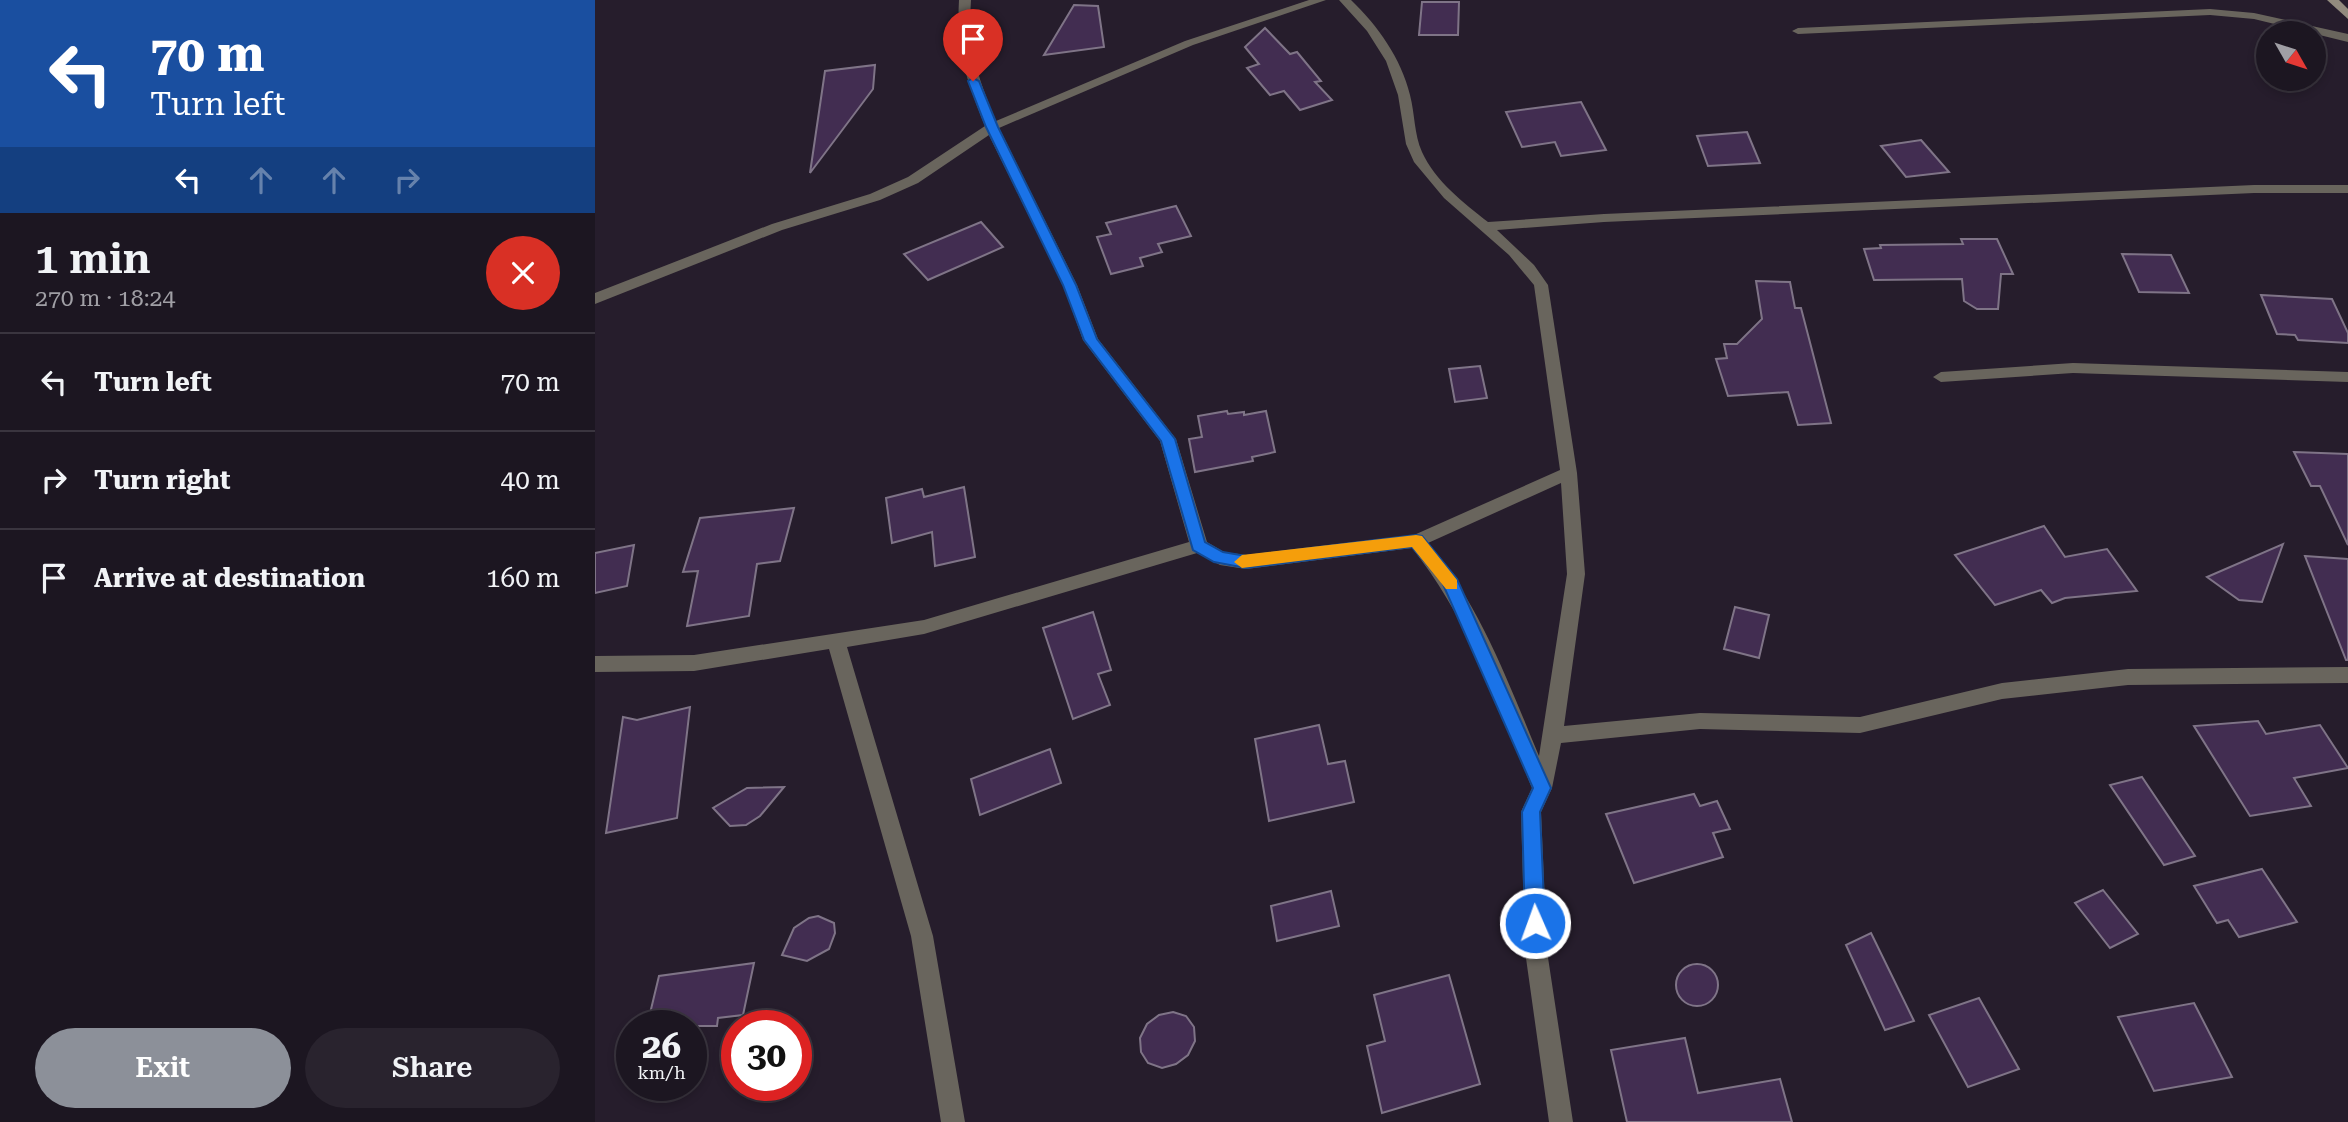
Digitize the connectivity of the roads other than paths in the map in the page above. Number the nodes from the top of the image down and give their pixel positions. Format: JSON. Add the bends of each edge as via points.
{"nodes":[{"id":1,"x":965,"y":0,"type":"edge"},
{"id":2,"x":1320,"y":0,"type":"edge"},
{"id":3,"x":1345,"y":0,"type":"edge"},
{"id":4,"x":2333,"y":0,"type":"edge"},
{"id":5,"x":2348,"y":16,"type":"edge"},
{"id":6,"x":1798,"y":31,"type":"dead end"},
{"id":7,"x":2348,"y":38,"type":"edge"},
{"id":8,"x":992,"y":127,"type":"junction"},
{"id":9,"x":2348,"y":188,"type":"edge"},
{"id":10,"x":1483,"y":227,"type":"junction"},
{"id":11,"x":595,"y":299,"type":"edge"},
{"id":12,"x":1941,"y":377,"type":"dead end"},
{"id":13,"x":2348,"y":377,"type":"edge"},
{"id":14,"x":1569,"y":473,"type":"junction"},
{"id":15,"x":1416,"y":541,"type":"junction"},
{"id":16,"x":1199,"y":546,"type":"junction"},
{"id":17,"x":836,"y":642,"type":"junction"},
{"id":18,"x":595,"y":664,"type":"edge"},
{"id":19,"x":2348,"y":675,"type":"edge"},
{"id":20,"x":1553,"y":735,"type":"junction"},
{"id":21,"x":1542,"y":788,"type":"junction"},
{"id":22,"x":953,"y":1122,"type":"edge"},
{"id":23,"x":1561,"y":1122,"type":"edge"}],
"edges":[{"from":1,"to":8,"type":"street","via":[[963,35],[973,81]]},
{"from":2,"to":8,"type":"street","via":[[1189,43]]},
{"from":3,"to":10,"type":"street","via":[[1365,19],[1391,61],[1402,85],[1411,141],[1421,162]]},
{"from":4,"to":5,"type":"street"},
{"from":6,"to":7,"type":"street","via":[[2210,12],[2254,16]]},
{"from":8,"to":11,"type":"street","via":[[913,180],[875,197],[777,227]]},
{"from":8,"to":16,"type":"street","via":[[1070,285],[1091,340],[1168,439]]},
{"from":9,"to":10,"type":"street"},
{"from":10,"to":14,"type":"street","via":[[1514,251],[1541,285]]},
{"from":12,"to":13,"type":"street","via":[[2073,368]]},
{"from":14,"to":15,"type":"street"},
{"from":14,"to":20,"type":"street","via":[[1576,574]]},
{"from":15,"to":16,"type":"street","via":[[1246,562],[1220,558]]},
{"from":15,"to":21,"type":"street","via":[[1448,579],[1464,608]]},
{"from":16,"to":17,"type":"street","via":[[924,627]]},
{"from":17,"to":18,"type":"street","via":[[694,663]]},
{"from":17,"to":22,"type":"street","via":[[922,936]]},
{"from":19,"to":20,"type":"street","via":[[2127,677],[2002,691],[1860,724],[1700,721]]},
{"from":20,"to":21,"type":"street"},
{"from":21,"to":23,"type":"street","via":[[1531,812],[1536,951]]}]}
